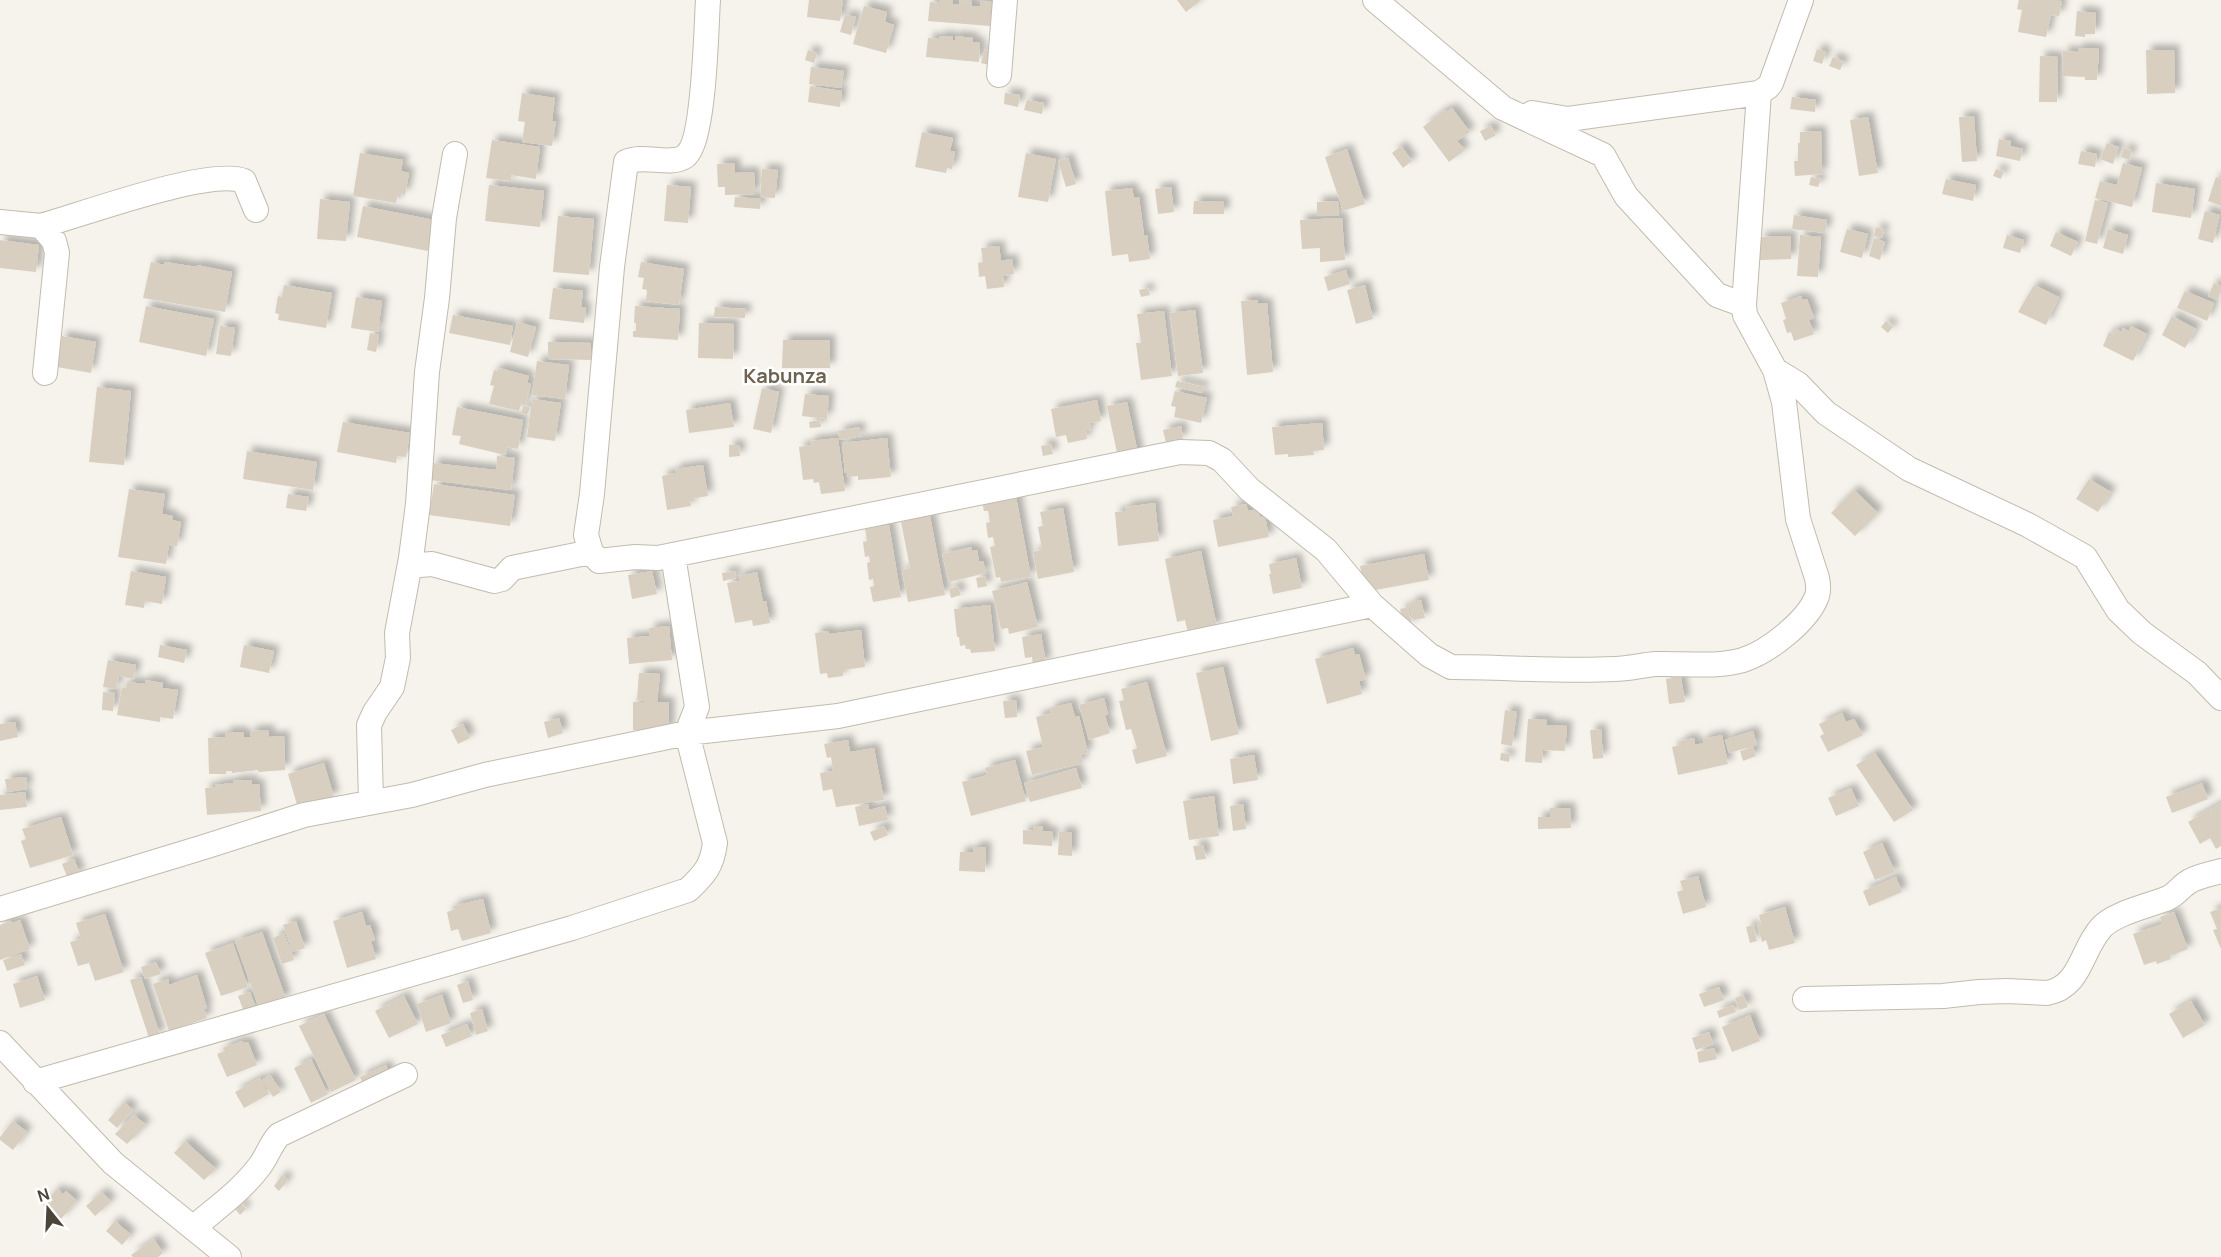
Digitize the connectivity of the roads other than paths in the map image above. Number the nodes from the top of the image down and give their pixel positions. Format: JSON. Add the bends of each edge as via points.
{"nodes":[{"id":1,"x":708,"y":0,"type":"edge"},
{"id":2,"x":1005,"y":0,"type":"edge"},
{"id":3,"x":1375,"y":0,"type":"edge"},
{"id":4,"x":1801,"y":0,"type":"edge"},
{"id":5,"x":999,"y":75,"type":"dead end"},
{"id":6,"x":1759,"y":93,"type":"junction"},
{"id":7,"x":1503,"y":108,"type":"junction"},
{"id":8,"x":455,"y":154,"type":"dead end"},
{"id":9,"x":256,"y":210,"type":"dead end"},
{"id":10,"x":0,"y":222,"type":"edge"},
{"id":11,"x":41,"y":226,"type":"junction"},
{"id":12,"x":1744,"y":305,"type":"junction"},
{"id":13,"x":1774,"y":370,"type":"junction"},
{"id":14,"x":45,"y":373,"type":"dead end"},
{"id":15,"x":591,"y":552,"type":"junction"},
{"id":16,"x":673,"y":555,"type":"junction"},
{"id":17,"x":411,"y":558,"type":"junction"},
{"id":18,"x":1372,"y":605,"type":"junction"},
{"id":19,"x":2221,"y":698,"type":"edge"},
{"id":20,"x":687,"y":733,"type":"junction"},
{"id":21,"x":371,"y":801,"type":"junction"},
{"id":22,"x":2221,"y":871,"type":"edge"},
{"id":23,"x":0,"y":909,"type":"edge"},
{"id":24,"x":1805,"y":999,"type":"dead end"},
{"id":25,"x":0,"y":1044,"type":"edge"},
{"id":26,"x":405,"y":1075,"type":"dead end"},
{"id":27,"x":35,"y":1082,"type":"junction"},
{"id":28,"x":193,"y":1228,"type":"junction"},
{"id":29,"x":229,"y":1257,"type":"edge"}],
"edges":[{"from":1,"to":15,"type":"street","via":[[696,140],[687,155],[678,160],[626,162],[586,535]]},
{"from":2,"to":5,"type":"street"},
{"from":3,"to":7,"type":"street"},
{"from":4,"to":6,"type":"street","via":[[1771,83]]},
{"from":6,"to":7,"type":"street","via":[[1568,119]]},
{"from":6,"to":12,"type":"street"},
{"from":7,"to":12,"type":"street","via":[[1603,155],[1626,196],[1717,295]]},
{"from":8,"to":17,"type":"street","via":[[427,372]]},
{"from":9,"to":11,"type":"street","via":[[244,181],[234,177],[199,180]]},
{"from":10,"to":11,"type":"street"},
{"from":11,"to":14,"type":"street","via":[[54,241],[57,253]]},
{"from":12,"to":13,"type":"street","via":[[1745,315]]},
{"from":13,"to":18,"type":"street","via":[[1784,402],[1798,519],[1817,578],[1817,595],[1787,634],[1765,650],[1727,663],[1616,669],[1451,667],[1429,654]]},
{"from":13,"to":19,"type":"street","via":[[1798,384],[1826,413],[1909,469],[2028,525],[2085,557],[2118,610],[2142,633],[2197,673]]},
{"from":15,"to":16,"type":"street","via":[[599,561]]},
{"from":15,"to":17,"type":"street","via":[[512,568],[502,579],[494,581],[432,564],[420,565]]},
{"from":16,"to":18,"type":"street","via":[[1180,452],[1209,453],[1326,550]]},
{"from":16,"to":20,"type":"street","via":[[697,707]]},
{"from":17,"to":21,"type":"street","via":[[392,687],[369,725]]},
{"from":18,"to":20,"type":"street","via":[[838,716]]},
{"from":20,"to":21,"type":"street"},
{"from":20,"to":27,"type":"street","via":[[715,843],[713,860],[688,890],[572,928]]},
{"from":21,"to":23,"type":"street","via":[[304,815]]},
{"from":22,"to":24,"type":"street","via":[[2190,881],[2172,896],[2110,920],[2094,937],[2074,976],[2056,992]]},
{"from":25,"to":27,"type":"street"},
{"from":26,"to":28,"type":"street","via":[[279,1135],[261,1166]]},
{"from":27,"to":28,"type":"street","via":[[113,1163]]},
{"from":28,"to":29,"type":"street"}]}
